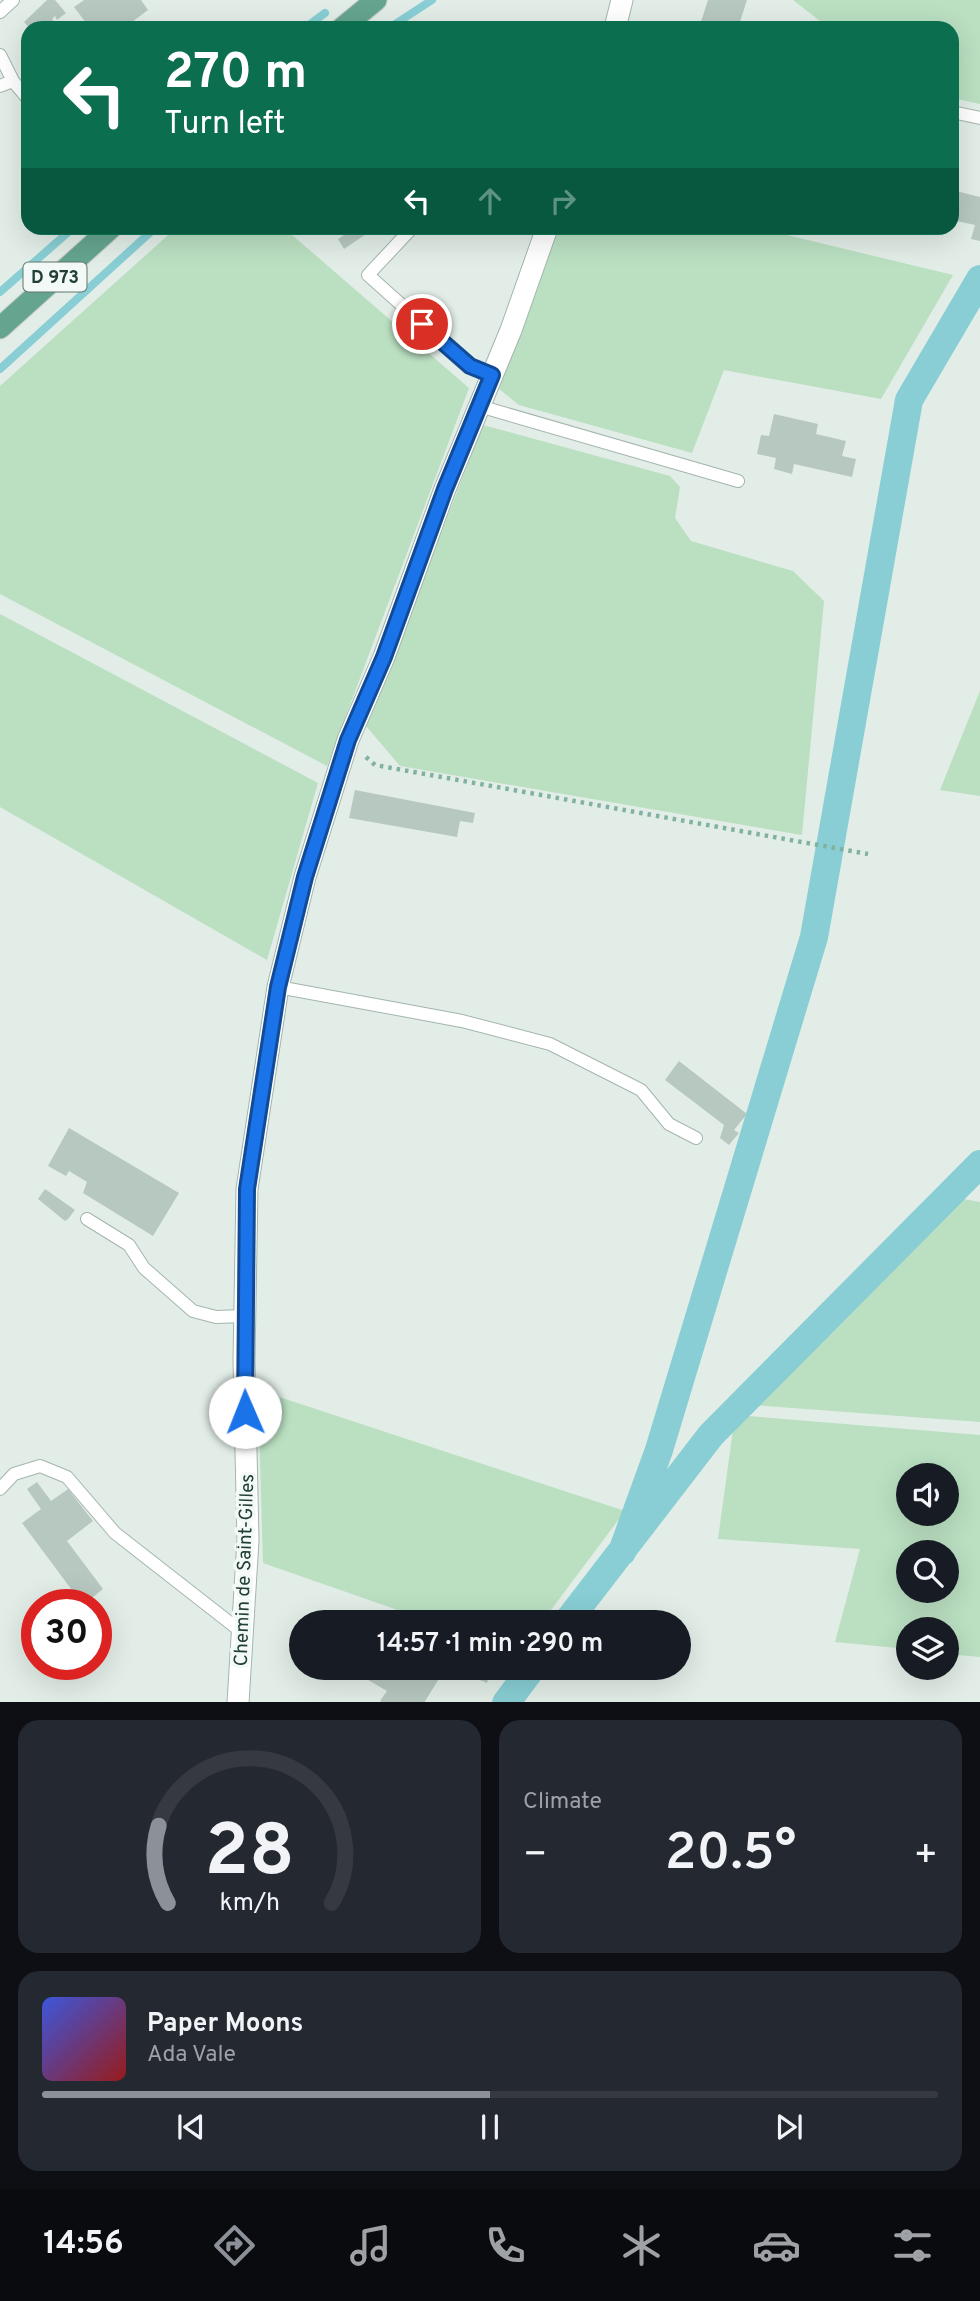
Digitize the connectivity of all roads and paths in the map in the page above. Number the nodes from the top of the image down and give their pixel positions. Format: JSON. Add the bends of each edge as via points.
{"nodes":[{"id":1,"x":13,"y":0,"type":"edge"},
{"id":2,"x":622,"y":0,"type":"edge"},
{"id":3,"x":369,"y":2,"type":"edge"},
{"id":4,"x":0,"y":12,"type":"edge"},
{"id":5,"x":349,"y":21,"type":"edge"},
{"id":6,"x":617,"y":21,"type":"edge"},
{"id":7,"x":0,"y":55,"type":"edge"},
{"id":8,"x":13,"y":81,"type":"junction"},
{"id":9,"x":0,"y":86,"type":"edge"},
{"id":10,"x":21,"y":91,"type":"edge"},
{"id":11,"x":959,"y":114,"type":"edge"},
{"id":12,"x":980,"y":118,"type":"edge"},
{"id":13,"x":103,"y":235,"type":"edge"},
{"id":14,"x":405,"y":235,"type":"edge"},
{"id":15,"x":544,"y":235,"type":"edge"},
{"id":16,"x":0,"y":328,"type":"edge"},
{"id":17,"x":492,"y":375,"type":"junction"},
{"id":18,"x":479,"y":406,"type":"junction"},
{"id":19,"x":738,"y":481,"type":"dead end"},
{"id":20,"x":348,"y":740,"type":"junction"},
{"id":21,"x":868,"y":854,"type":"dead end"},
{"id":22,"x":278,"y":987,"type":"junction"},
{"id":23,"x":696,"y":1138,"type":"dead end"},
{"id":24,"x":87,"y":1219,"type":"dead end"},
{"id":25,"x":244,"y":1317,"type":"junction"},
{"id":26,"x":0,"y":1489,"type":"edge"},
{"id":27,"x":244,"y":1633,"type":"junction"},
{"id":28,"x":238,"y":1702,"type":"edge"}],
"edges":[{"from":1,"to":4,"type":"lane"},
{"from":2,"to":6,"type":"street"},
{"from":3,"to":5,"type":"main road"},
{"from":7,"to":8,"type":"lane"},
{"from":8,"to":9,"type":"lane"},
{"from":8,"to":10,"type":"lane"},
{"from":11,"to":12,"type":"lane"},
{"from":13,"to":16,"type":"main road","number":"D 973"},
{"from":14,"to":17,"type":"lane","via":[[368,275],[470,366]]},
{"from":15,"to":17,"type":"street","name":"Chemin de Saint-Gilles"},
{"from":17,"to":18,"type":"street","name":"Chemin de Saint-Gilles"},
{"from":18,"to":19,"type":"lane"},
{"from":18,"to":20,"type":"street","name":"Chemin de Saint-Gilles"},
{"from":20,"to":21,"type":"path","via":[[375,765]]},
{"from":20,"to":22,"type":"street","name":"Chemin de Saint-Gilles","via":[[305,877]]},
{"from":22,"to":23,"type":"lane","via":[[462,1021],[550,1044],[641,1090],[669,1124]]},
{"from":22,"to":25,"type":"street","name":"Chemin de Saint-Gilles","via":[[247,1189]]},
{"from":24,"to":25,"type":"lane","via":[[129,1245],[144,1268],[193,1311]]},
{"from":25,"to":27,"type":"street","name":"Chemin de Saint-Gilles","via":[[248,1540]]},
{"from":26,"to":27,"type":"lane","via":[[14,1474],[40,1466],[67,1477],[115,1533]]},
{"from":27,"to":28,"type":"street","name":"Chemin de Saint-Gilles"}]}
